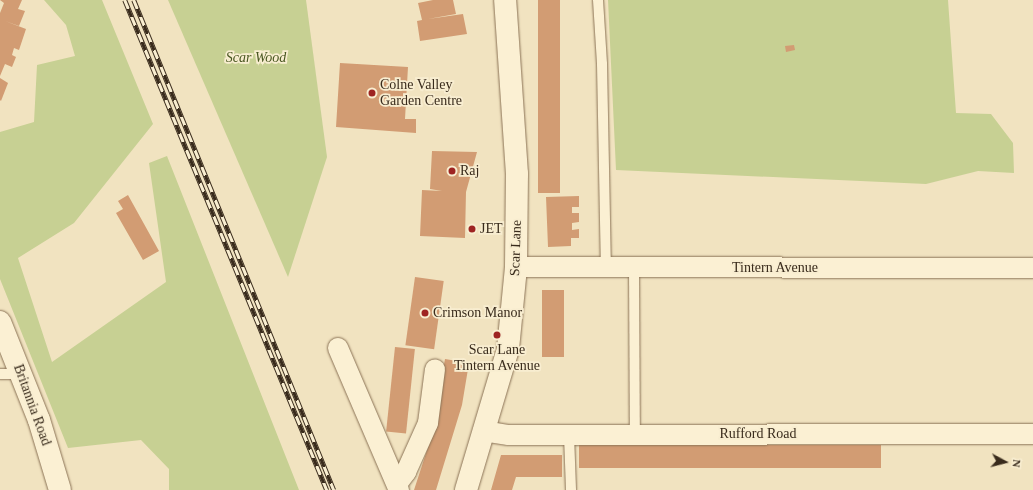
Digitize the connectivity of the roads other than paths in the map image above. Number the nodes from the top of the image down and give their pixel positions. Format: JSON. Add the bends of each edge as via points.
{"nodes":[{"id":1,"x":505,"y":0,"type":"edge"},
{"id":2,"x":598,"y":0,"type":"edge"},
{"id":3,"x":516,"y":267,"type":"junction"},
{"id":4,"x":606,"y":267,"type":"junction"},
{"id":5,"x":634,"y":267,"type":"junction"},
{"id":6,"x":1033,"y":268,"type":"edge"},
{"id":7,"x":0,"y":322,"type":"edge"},
{"id":8,"x":338,"y":348,"type":"dead end"},
{"id":9,"x":435,"y":369,"type":"dead end"},
{"id":10,"x":10,"y":374,"type":"edge"},
{"id":11,"x":483,"y":431,"type":"junction"},
{"id":12,"x":635,"y":434,"type":"junction"},
{"id":13,"x":1033,"y":434,"type":"edge"},
{"id":14,"x":569,"y":435,"type":"junction"},
{"id":15,"x":398,"y":487,"type":"edge"},
{"id":16,"x":60,"y":490,"type":"edge"},
{"id":17,"x":466,"y":490,"type":"edge"},
{"id":18,"x":571,"y":490,"type":"edge"}],
"edges":[{"from":1,"to":3,"type":"main road","name":"Scar Lane","via":[[517,174]]},
{"from":2,"to":4,"type":"lane","via":[[602,64]]},
{"from":3,"to":4,"type":"street","name":"Tintern Avenue"},
{"from":3,"to":11,"type":"main road","name":"Scar Lane","via":[[508,349]]},
{"from":4,"to":5,"type":"street","name":"Tintern Avenue"},
{"from":5,"to":6,"type":"street","name":"Tintern Avenue"},
{"from":5,"to":12,"type":"lane"},
{"from":7,"to":10,"type":"main road","name":"Britannia Road"},
{"from":8,"to":15,"type":"street"},
{"from":9,"to":15,"type":"street","via":[[428,424]]},
{"from":10,"to":16,"type":"main road","name":"Britannia Road","via":[[39,420]]},
{"from":11,"to":14,"type":"street","name":"Rufford Road","via":[[509,435]]},
{"from":11,"to":17,"type":"main road","name":"Scar Lane"},
{"from":12,"to":13,"type":"street","name":"Rufford Road"},
{"from":12,"to":14,"type":"street","name":"Rufford Road"},
{"from":14,"to":18,"type":"lane"}]}
